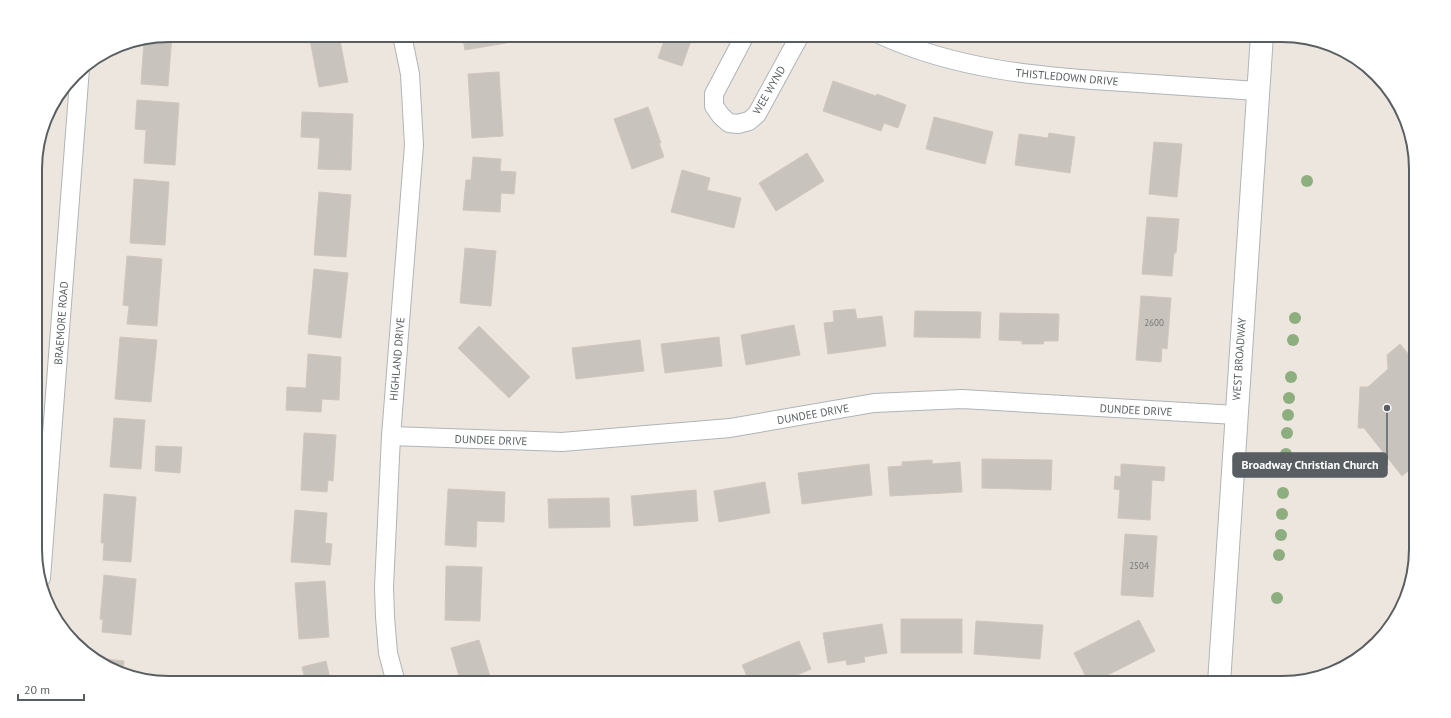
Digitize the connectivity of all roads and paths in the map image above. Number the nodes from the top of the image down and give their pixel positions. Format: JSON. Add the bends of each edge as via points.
{"nodes":[{"id":1,"x":403,"y":42,"type":"edge"},
{"id":2,"x":741,"y":42,"type":"edge"},
{"id":3,"x":796,"y":42,"type":"edge"},
{"id":4,"x":896,"y":42,"type":"edge"},
{"id":5,"x":1261,"y":42,"type":"edge"},
{"id":6,"x":79,"y":79,"type":"edge"},
{"id":7,"x":1257,"y":91,"type":"junction"},
{"id":8,"x":1236,"y":416,"type":"junction"},
{"id":9,"x":391,"y":436,"type":"junction"},
{"id":10,"x":43,"y":558,"type":"edge"},
{"id":11,"x":394,"y":676,"type":"edge"},
{"id":12,"x":1219,"y":676,"type":"edge"}],
"edges":[{"from":1,"to":9,"type":"street","name":"HIGHLAND DRIVE","via":[[410,74],[414,145]]},
{"from":2,"to":3,"type":"street","name":"WEE WYND","via":[[714,94],[714,106],[728,123],[749,121],[757,114]]},
{"from":4,"to":7,"type":"street","name":"THISTLEDOWN DRIVE","via":[[939,56],[1008,72],[1072,79]]},
{"from":5,"to":7,"type":"main road","name":"WEST BROADWAY"},
{"from":6,"to":10,"type":"street","name":"BRAEMORE ROAD"},
{"from":7,"to":8,"type":"main road","name":"WEST BROADWAY"},
{"from":8,"to":9,"type":"street","name":"DUNDEE DRIVE","via":[[962,399],[874,403],[730,428],[562,442]]},
{"from":8,"to":12,"type":"main road","name":"WEST BROADWAY"},
{"from":9,"to":11,"type":"street","name":"HIGHLAND DRIVE","via":[[384,587],[388,652]]}]}
